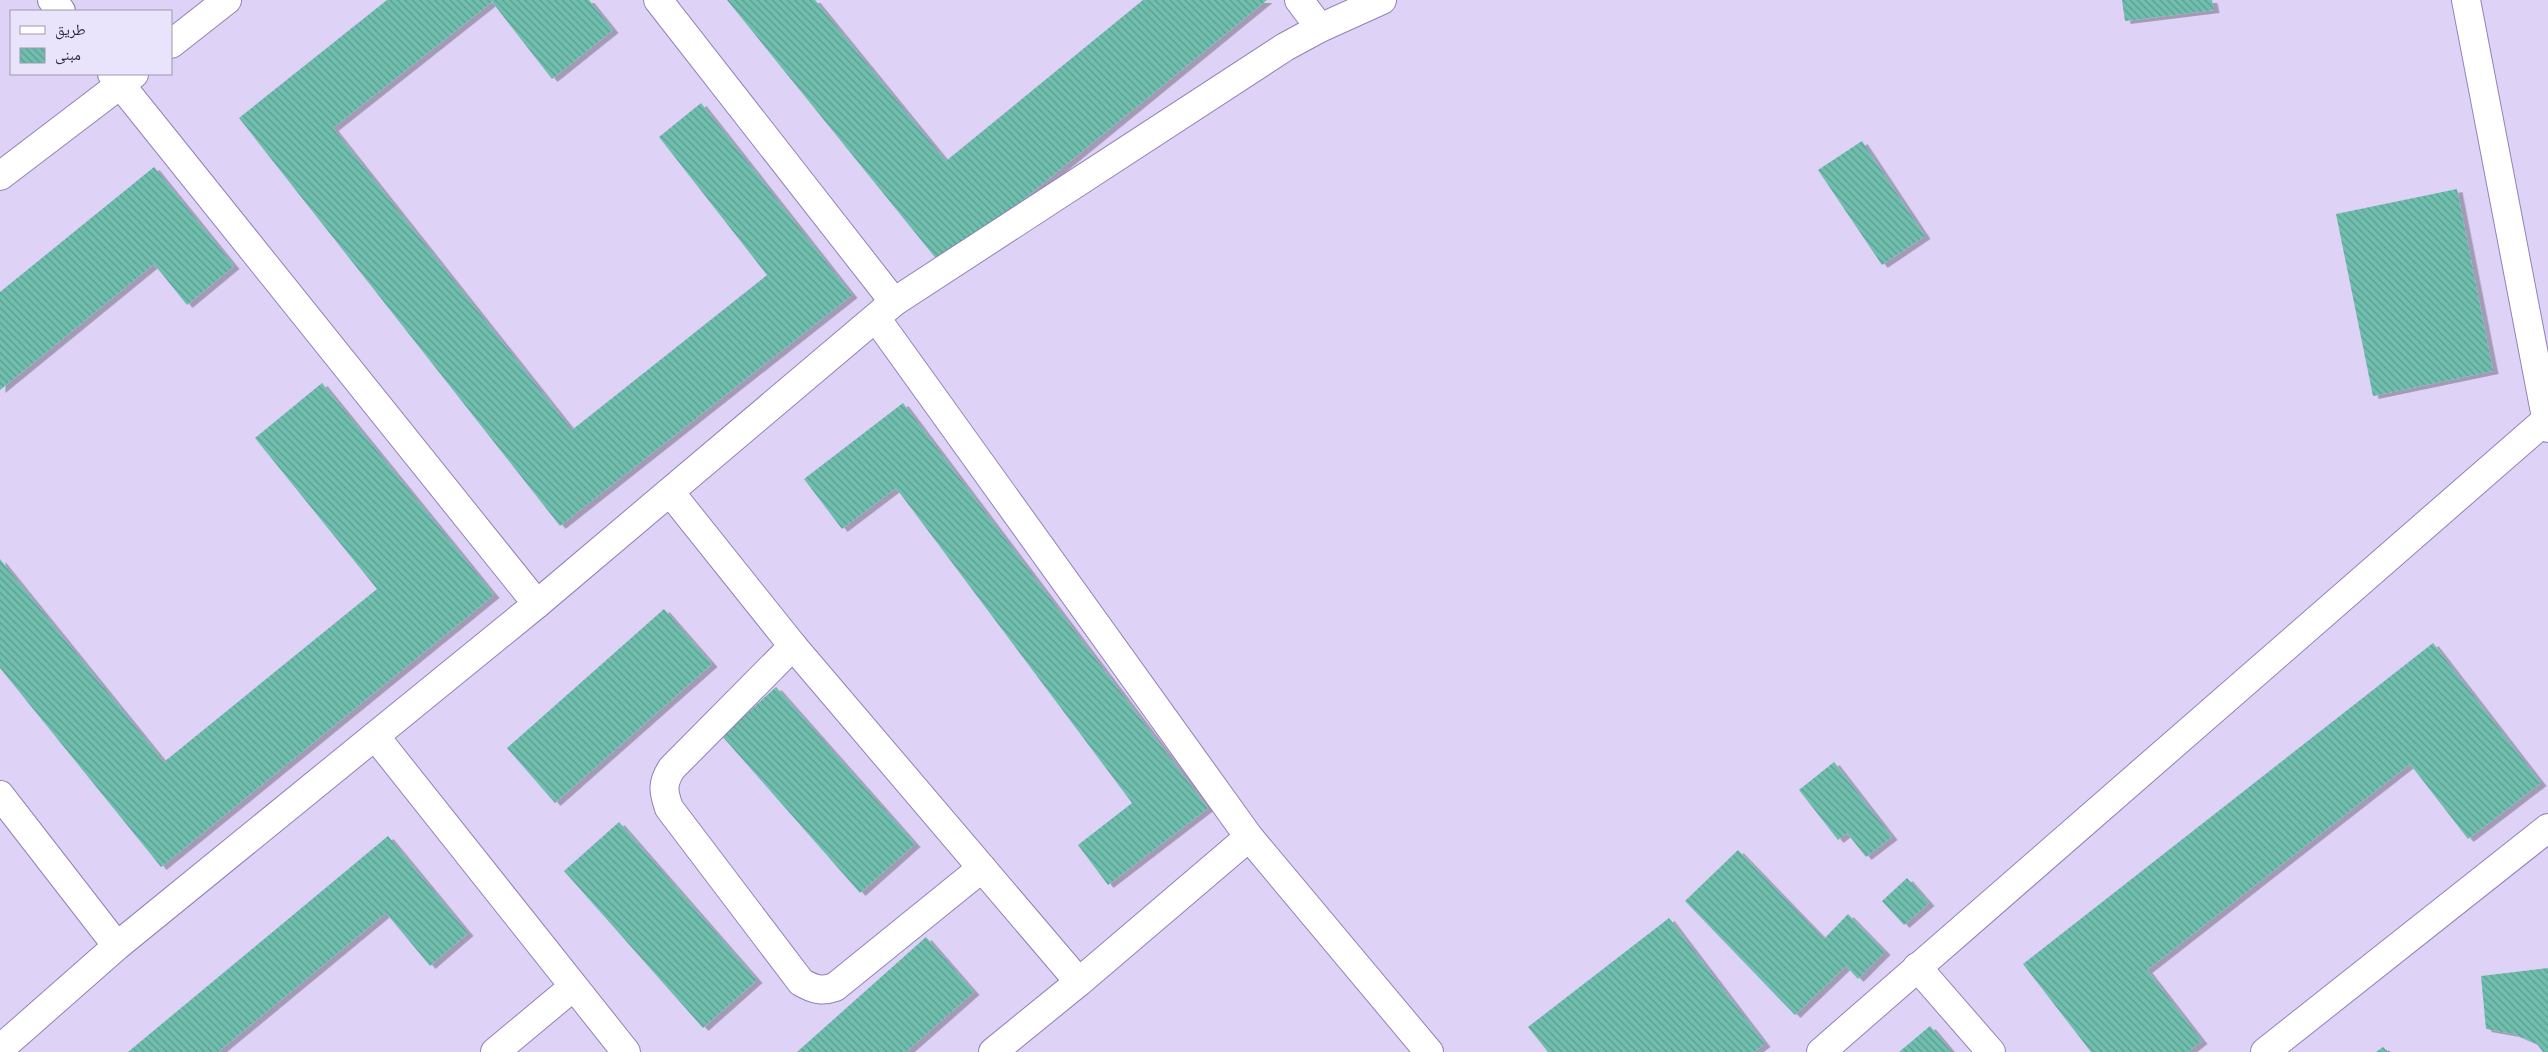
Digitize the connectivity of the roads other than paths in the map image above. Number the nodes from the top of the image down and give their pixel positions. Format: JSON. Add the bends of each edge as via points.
{"nodes":[{"id":1,"x":52,"y":0,"type":"edge"},
{"id":2,"x":227,"y":0,"type":"edge"},
{"id":3,"x":658,"y":0,"type":"edge"},
{"id":4,"x":1299,"y":0,"type":"edge"},
{"id":5,"x":1314,"y":0,"type":"edge"},
{"id":6,"x":1382,"y":0,"type":"edge"},
{"id":7,"x":2466,"y":0,"type":"edge"},
{"id":8,"x":60,"y":10,"type":"edge"},
{"id":9,"x":1320,"y":28,"type":"junction"},
{"id":10,"x":172,"y":43,"type":"edge"},
{"id":11,"x":122,"y":77,"type":"edge"},
{"id":12,"x":0,"y":176,"type":"edge"},
{"id":13,"x":885,"y":310,"type":"junction"},
{"id":14,"x":2547,"y":424,"type":"edge"},
{"id":15,"x":670,"y":492,"type":"junction"},
{"id":16,"x":537,"y":604,"type":"junction"},
{"id":17,"x":793,"y":646,"type":"junction"},
{"id":18,"x":375,"y":736,"type":"junction"},
{"id":19,"x":0,"y":795,"type":"edge"},
{"id":20,"x":2548,"y":828,"type":"edge"},
{"id":21,"x":1249,"y":837,"type":"junction"},
{"id":22,"x":982,"y":868,"type":"junction"},
{"id":23,"x":117,"y":946,"type":"junction"},
{"id":24,"x":1917,"y":967,"type":"junction"},
{"id":25,"x":1079,"y":982,"type":"junction"},
{"id":26,"x":573,"y":987,"type":"junction"},
{"id":27,"x":0,"y":1049,"type":"edge"},
{"id":28,"x":495,"y":1052,"type":"edge"},
{"id":29,"x":626,"y":1052,"type":"edge"},
{"id":30,"x":992,"y":1052,"type":"edge"},
{"id":31,"x":1429,"y":1052,"type":"edge"},
{"id":32,"x":1821,"y":1052,"type":"edge"},
{"id":33,"x":1991,"y":1052,"type":"edge"},
{"id":34,"x":2265,"y":1052,"type":"edge"}],
"edges":[{"from":1,"to":8,"type":"street"},
{"from":2,"to":10,"type":"street"},
{"from":3,"to":13,"type":"street"},
{"from":4,"to":9,"type":"street"},
{"from":5,"to":9,"type":"street"},
{"from":6,"to":9,"type":"street"},
{"from":7,"to":14,"type":"street"},
{"from":9,"to":13,"type":"street","via":[[1255,66]]},
{"from":11,"to":12,"type":"street"},
{"from":11,"to":16,"type":"street"},
{"from":13,"to":15,"type":"street"},
{"from":13,"to":21,"type":"street"},
{"from":14,"to":24,"type":"street"},
{"from":15,"to":16,"type":"street"},
{"from":15,"to":17,"type":"street"},
{"from":16,"to":18,"type":"street"},
{"from":17,"to":22,"type":"street"},
{"from":17,"to":22,"type":"street","via":[[672,768],[664,781],[663,793],[669,808],[801,982],[813,989],[835,987]]},
{"from":18,"to":23,"type":"street"},
{"from":18,"to":26,"type":"street"},
{"from":19,"to":23,"type":"street"},
{"from":20,"to":34,"type":"street"},
{"from":21,"to":25,"type":"street"},
{"from":21,"to":31,"type":"street"},
{"from":22,"to":25,"type":"street"},
{"from":23,"to":27,"type":"street"},
{"from":24,"to":32,"type":"street"},
{"from":24,"to":33,"type":"street"},
{"from":25,"to":30,"type":"street"},
{"from":26,"to":28,"type":"street"},
{"from":26,"to":29,"type":"street"}]}
